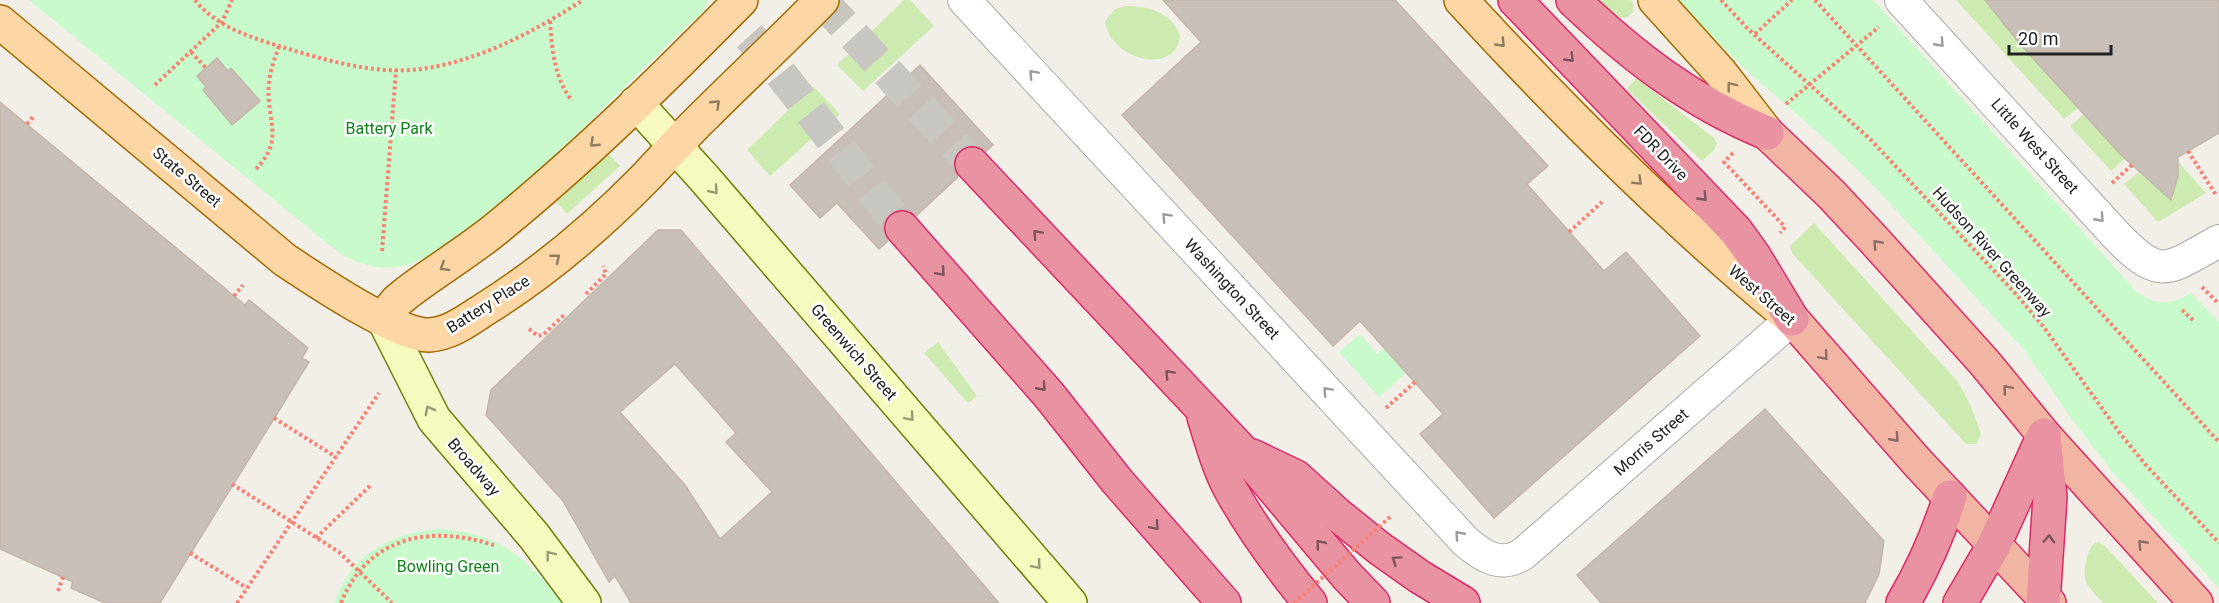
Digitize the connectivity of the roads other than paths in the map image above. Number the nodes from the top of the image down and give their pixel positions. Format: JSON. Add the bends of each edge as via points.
{"nodes":[{"id":1,"x":741,"y":0,"type":"edge"},
{"id":2,"x":822,"y":0,"type":"edge"},
{"id":3,"x":964,"y":0,"type":"edge"},
{"id":4,"x":1461,"y":0,"type":"edge"},
{"id":5,"x":1515,"y":0,"type":"edge"},
{"id":6,"x":1573,"y":0,"type":"edge"},
{"id":7,"x":1655,"y":0,"type":"edge"},
{"id":8,"x":1901,"y":0,"type":"edge"},
{"id":9,"x":0,"y":22,"type":"edge"},
{"id":10,"x":636,"y":103,"type":"junction"},
{"id":11,"x":1767,"y":133,"type":"junction"},
{"id":12,"x":675,"y":146,"type":"junction"},
{"id":13,"x":972,"y":164,"type":"tunnel mouth"},
{"id":14,"x":902,"y":228,"type":"tunnel mouth"},
{"id":15,"x":2219,"y":241,"type":"edge"},
{"id":16,"x":383,"y":318,"type":"junction"},
{"id":17,"x":1792,"y":319,"type":"junction"},
{"id":18,"x":1202,"y":410,"type":"junction"},
{"id":19,"x":2044,"y":435,"type":"junction"},
{"id":20,"x":1242,"y":451,"type":"junction"},
{"id":21,"x":1950,"y":497,"type":"junction"},
{"id":22,"x":1994,"y":545,"type":"junction"},
{"id":23,"x":1509,"y":560,"type":"joint"},
{"id":24,"x":1216,"y":597,"type":"edge"},
{"id":25,"x":2045,"y":601,"type":"edge"},
{"id":26,"x":584,"y":603,"type":"edge"},
{"id":27,"x":1070,"y":603,"type":"edge"},
{"id":28,"x":1310,"y":603,"type":"edge"},
{"id":29,"x":1373,"y":603,"type":"edge"},
{"id":30,"x":1462,"y":603,"type":"edge"},
{"id":31,"x":1903,"y":603,"type":"edge"},
{"id":32,"x":1960,"y":603,"type":"edge"},
{"id":33,"x":2196,"y":603,"type":"edge"}],
"edges":[{"from":1,"to":10,"type":"main road"},
{"from":12,"to":2,"type":"main road","name":"Battery Place","one_way":true},
{"from":23,"to":3,"type":"street","name":"Washington Street","one_way":true,"via":[[1489,558],[1466,542]]},
{"from":4,"to":17,"type":"main road","name":"West Street","one_way":true,"via":[[1627,170],[1714,253]]},
{"from":5,"to":17,"type":"highway","name":"FDR Drive","one_way":true,"via":[[1736,231]]},
{"from":6,"to":11,"type":"highway","via":[[1667,80],[1702,102]]},
{"from":11,"to":7,"type":"main road","one_way":true,"via":[[1720,72]]},
{"from":8,"to":15,"type":"street","name":"Little West Street","one_way":true,"via":[[2133,253],[2155,267],[2168,267]]},
{"from":9,"to":16,"type":"main road","name":"State Street","via":[[285,260]]},
{"from":10,"to":12,"type":"main road","name":"Greenwich Street"},
{"from":10,"to":16,"type":"main road","one_way":true,"via":[[497,229],[408,292]]},
{"from":19,"to":11,"type":"highway","one_way":true,"via":[[1874,240]]},
{"from":16,"to":12,"type":"main road","name":"Battery Place","one_way":true,"via":[[428,335],[460,324],[565,251],[627,196]]},
{"from":12,"to":27,"type":"main road","name":"Greenwich Street","one_way":true},
{"from":18,"to":13,"type":"highway","one_way":true},
{"from":14,"to":24,"type":"highway","one_way":true},
{"from":26,"to":16,"type":"main road","name":"Broadway","one_way":true,"via":[[534,536],[434,419]]},
{"from":17,"to":21,"type":"highway","name":"West Street","one_way":true},
{"from":17,"to":23,"type":"street","name":"Morris Street","via":[[1523,554]]},
{"from":18,"to":20,"type":"highway"},
{"from":18,"to":28,"type":"highway","via":[[1232,490],[1287,575]]},
{"from":19,"to":22,"type":"highway"},
{"from":25,"to":19,"type":"highway","one_way":true,"via":[[2050,497]]},
{"from":33,"to":19,"type":"highway","one_way":true},
{"from":29,"to":20,"type":"highway","one_way":true},
{"from":30,"to":20,"type":"highway","one_way":true,"via":[[1379,548],[1296,477]]},
{"from":21,"to":22,"type":"highway","name":"West Street"},
{"from":21,"to":31,"type":"highway","via":[[1939,533]]},
{"from":22,"to":25,"type":"highway","name":"West Street"},
{"from":22,"to":32,"type":"highway"}]}
